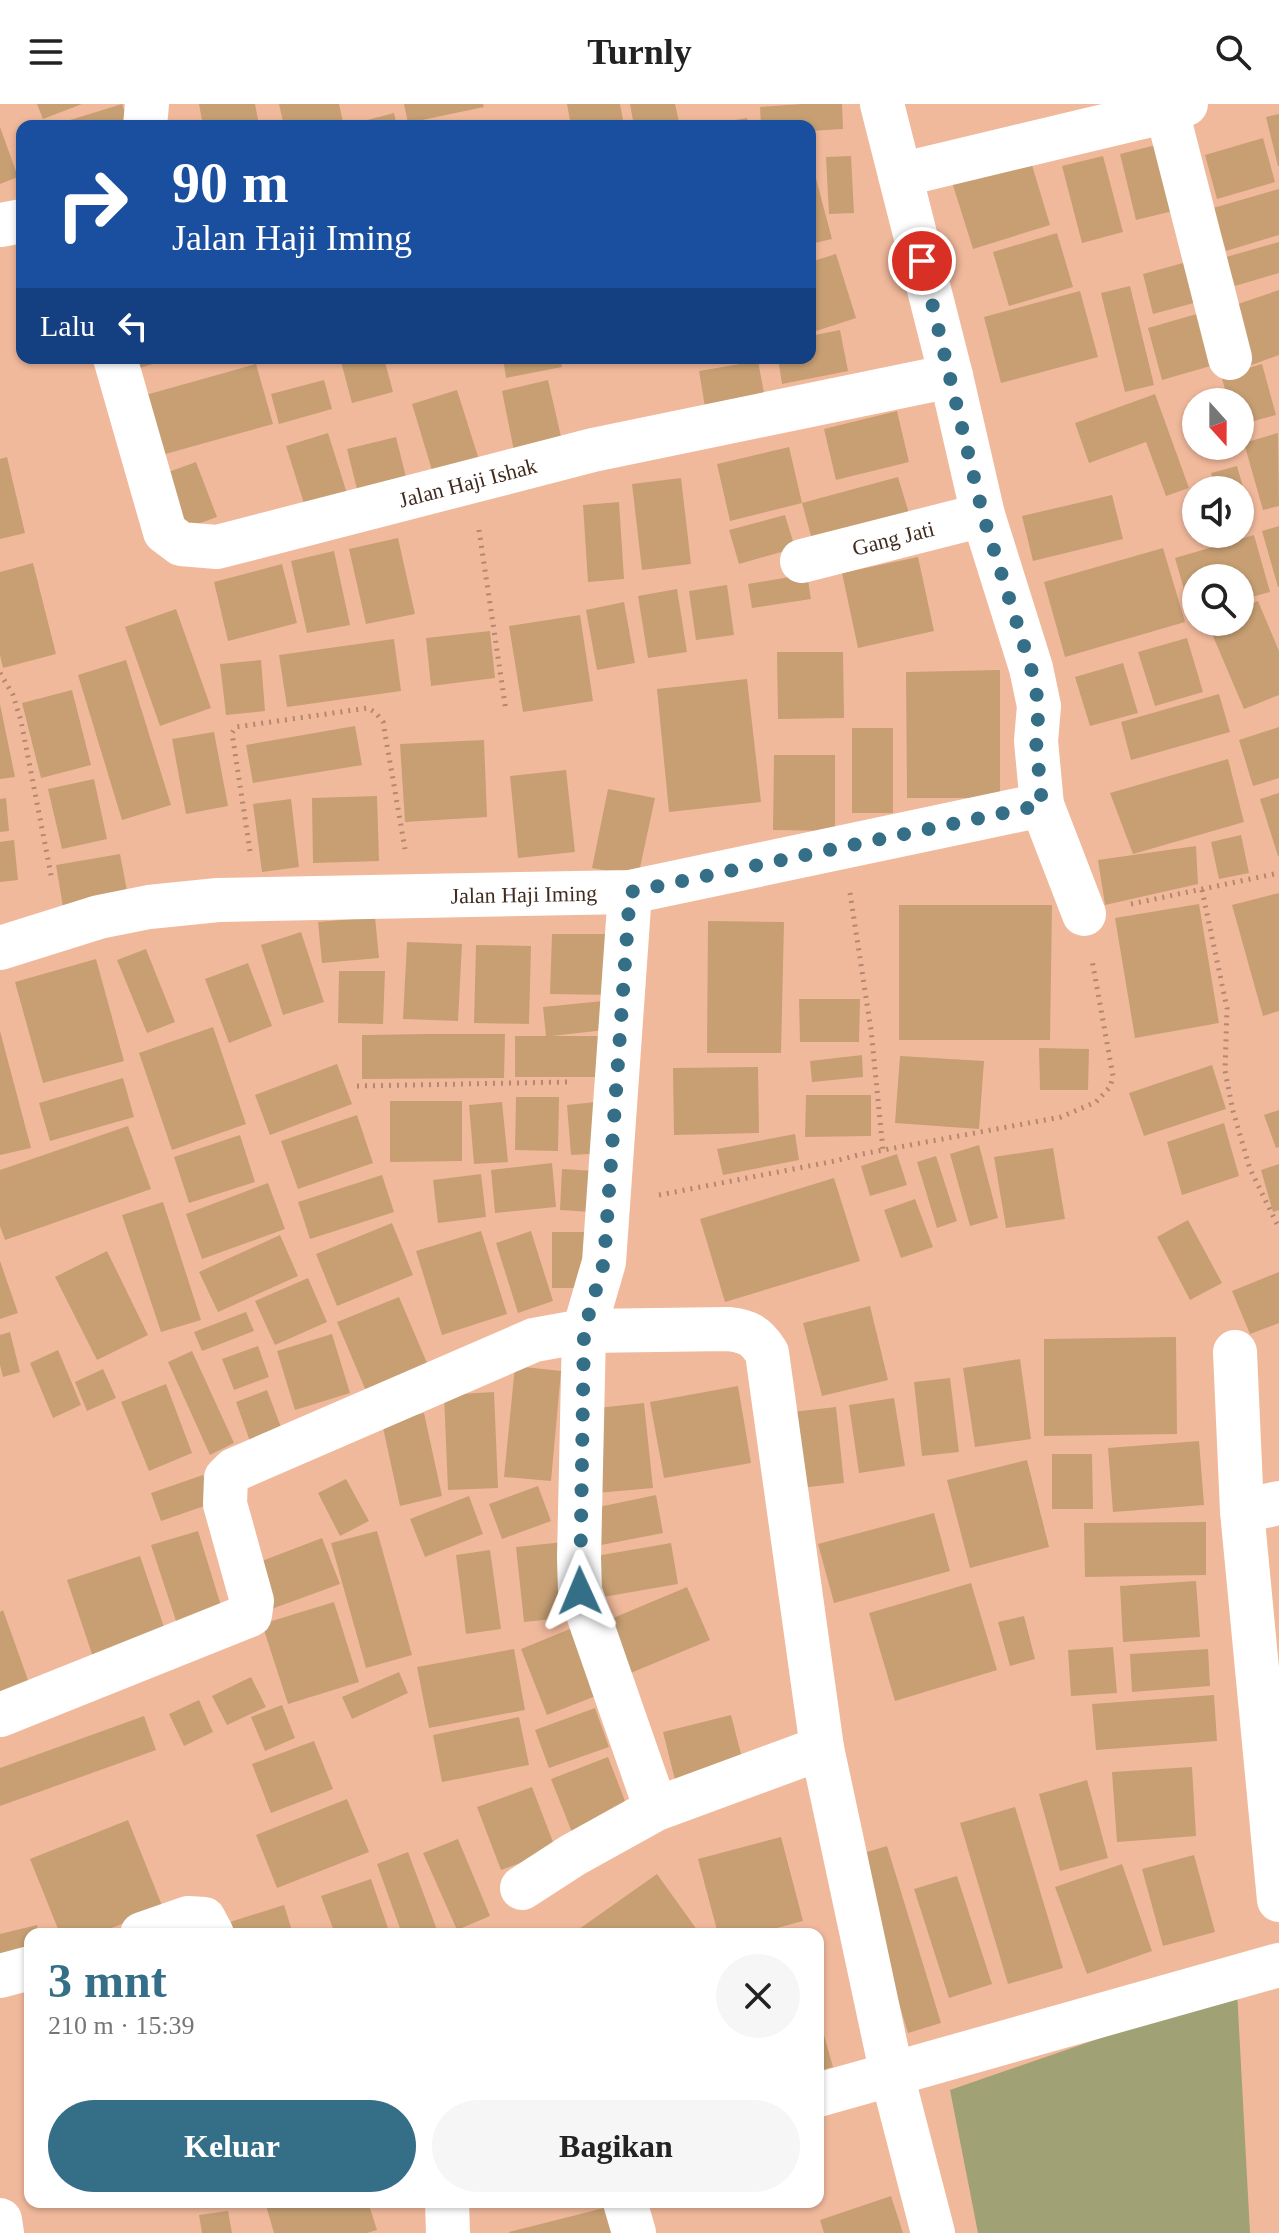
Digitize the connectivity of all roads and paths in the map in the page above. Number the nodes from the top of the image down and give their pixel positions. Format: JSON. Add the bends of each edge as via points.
{"nodes":[{"id":1,"x":882,"y":104,"type":"edge"},
{"id":2,"x":1177,"y":108,"type":"edge"},
{"id":3,"x":900,"y":175,"type":"junction"},
{"id":4,"x":1230,"y":358,"type":"dead end"},
{"id":5,"x":117,"y":364,"type":"edge"},
{"id":6,"x":951,"y":376,"type":"junction"},
{"id":7,"x":468,"y":482,"type":"junction"},
{"id":8,"x":983,"y":515,"type":"junction"},
{"id":9,"x":802,"y":561,"type":"dead end"},
{"id":10,"x":0,"y":673,"type":"edge"},
{"id":11,"x":506,"y":711,"type":"dead end"},
{"id":12,"x":1042,"y":805,"type":"junction"},
{"id":13,"x":843,"y":847,"type":"junction"},
{"id":14,"x":1279,"y":873,"type":"edge"},
{"id":15,"x":1202,"y":890,"type":"junction"},
{"id":16,"x":630,"y":892,"type":"junction"},
{"id":17,"x":413,"y":898,"type":"junction"},
{"id":18,"x":257,"y":899,"type":"junction"},
{"id":19,"x":1084,"y":914,"type":"junction"},
{"id":20,"x":62,"y":928,"type":"junction"},
{"id":21,"x":0,"y":948,"type":"edge"},
{"id":22,"x":616,"y":1083,"type":"junction"},
{"id":23,"x":357,"y":1086,"type":"dead end"},
{"id":24,"x":883,"y":1150,"type":"junction"},
{"id":25,"x":608,"y":1205,"type":"junction"},
{"id":26,"x":1279,"y":1228,"type":"edge"},
{"id":27,"x":584,"y":1331,"type":"junction"},
{"id":28,"x":1235,"y":1352,"type":"dead end"},
{"id":29,"x":1260,"y":1507,"type":"edge"},
{"id":30,"x":0,"y":1715,"type":"edge"},
{"id":31,"x":822,"y":1748,"type":"junction"},
{"id":32,"x":656,"y":1809,"type":"junction"},
{"id":33,"x":522,"y":1888,"type":"dead end"},
{"id":34,"x":1279,"y":1900,"type":"edge"},
{"id":35,"x":159,"y":1928,"type":"edge"},
{"id":36,"x":209,"y":1928,"type":"edge"},
{"id":37,"x":1279,"y":1965,"type":"edge"},
{"id":38,"x":24,"y":1970,"type":"edge"},
{"id":39,"x":0,"y":1976,"type":"edge"},
{"id":40,"x":892,"y":2075,"type":"junction"},
{"id":41,"x":824,"y":2093,"type":"edge"},
{"id":42,"x":447,"y":2208,"type":"edge"},
{"id":43,"x":627,"y":2208,"type":"edge"},
{"id":44,"x":0,"y":2220,"type":"edge"},
{"id":45,"x":2,"y":2233,"type":"edge"},
{"id":46,"x":448,"y":2233,"type":"edge"},
{"id":47,"x":634,"y":2233,"type":"edge"},
{"id":48,"x":933,"y":2233,"type":"edge"}],
"edges":[{"from":1,"to":3,"type":"street"},
{"from":2,"to":3,"type":"street"},
{"from":2,"to":4,"type":"street"},
{"from":3,"to":6,"type":"street"},
{"from":5,"to":7,"type":"street","name":"Jalan Haji Ishak","via":[[165,532],[181,544],[217,547]]},
{"from":6,"to":7,"type":"street","name":"Jalan Haji Ishak","via":[[593,450]]},
{"from":6,"to":8,"type":"street"},
{"from":7,"to":11,"type":"path"},
{"from":8,"to":9,"type":"street","name":"Gang Jati"},
{"from":8,"to":12,"type":"street","via":[[1039,706],[1036,741]]},
{"from":10,"to":20,"type":"path","via":[[21,721]]},
{"from":12,"to":13,"type":"street","name":"Jalan Haji Iming"},
{"from":12,"to":19,"type":"street"},
{"from":13,"to":16,"type":"street","name":"Jalan Haji Iming"},
{"from":13,"to":24,"type":"path"},
{"from":14,"to":15,"type":"path"},
{"from":15,"to":19,"type":"path"},
{"from":15,"to":26,"type":"path","via":[[1227,1008],[1225,1071],[1233,1111],[1250,1169]]},
{"from":16,"to":17,"type":"street","name":"Jalan Haji Iming"},
{"from":16,"to":22,"type":"street"},
{"from":17,"to":18,"type":"street","name":"Jalan Haji Iming"},
{"from":17,"to":18,"type":"path","via":[[387,737],[383,722],[368,708],[246,724],[232,733]]},
{"from":18,"to":20,"type":"street","name":"Jalan Haji Iming","via":[[149,907]]},
{"from":19,"to":24,"type":"path","via":[[1113,1076],[1110,1087],[1096,1102],[1061,1117]]},
{"from":20,"to":21,"type":"street","name":"Jalan Haji Iming"},
{"from":22,"to":23,"type":"path"},
{"from":22,"to":25,"type":"street"},
{"from":24,"to":25,"type":"path"},
{"from":25,"to":27,"type":"street","via":[[604,1262]]},
{"from":27,"to":30,"type":"street","via":[[534,1340],[234,1470],[226,1478],[225,1504],[252,1601],[250,1615]]},
{"from":27,"to":31,"type":"street","via":[[746,1331],[767,1353]]},
{"from":27,"to":32,"type":"street","via":[[580,1591]]},
{"from":28,"to":29,"type":"street"},
{"from":29,"to":34,"type":"street"},
{"from":31,"to":32,"type":"street"},
{"from":31,"to":40,"type":"street"},
{"from":32,"to":33,"type":"street"},
{"from":35,"to":36,"type":"street","via":[[188,1918],[204,1919]]},
{"from":37,"to":40,"type":"street"},
{"from":38,"to":39,"type":"street"},
{"from":40,"to":41,"type":"street"},
{"from":40,"to":48,"type":"street"},
{"from":42,"to":46,"type":"street"},
{"from":43,"to":47,"type":"street"},
{"from":44,"to":45,"type":"street"}]}
